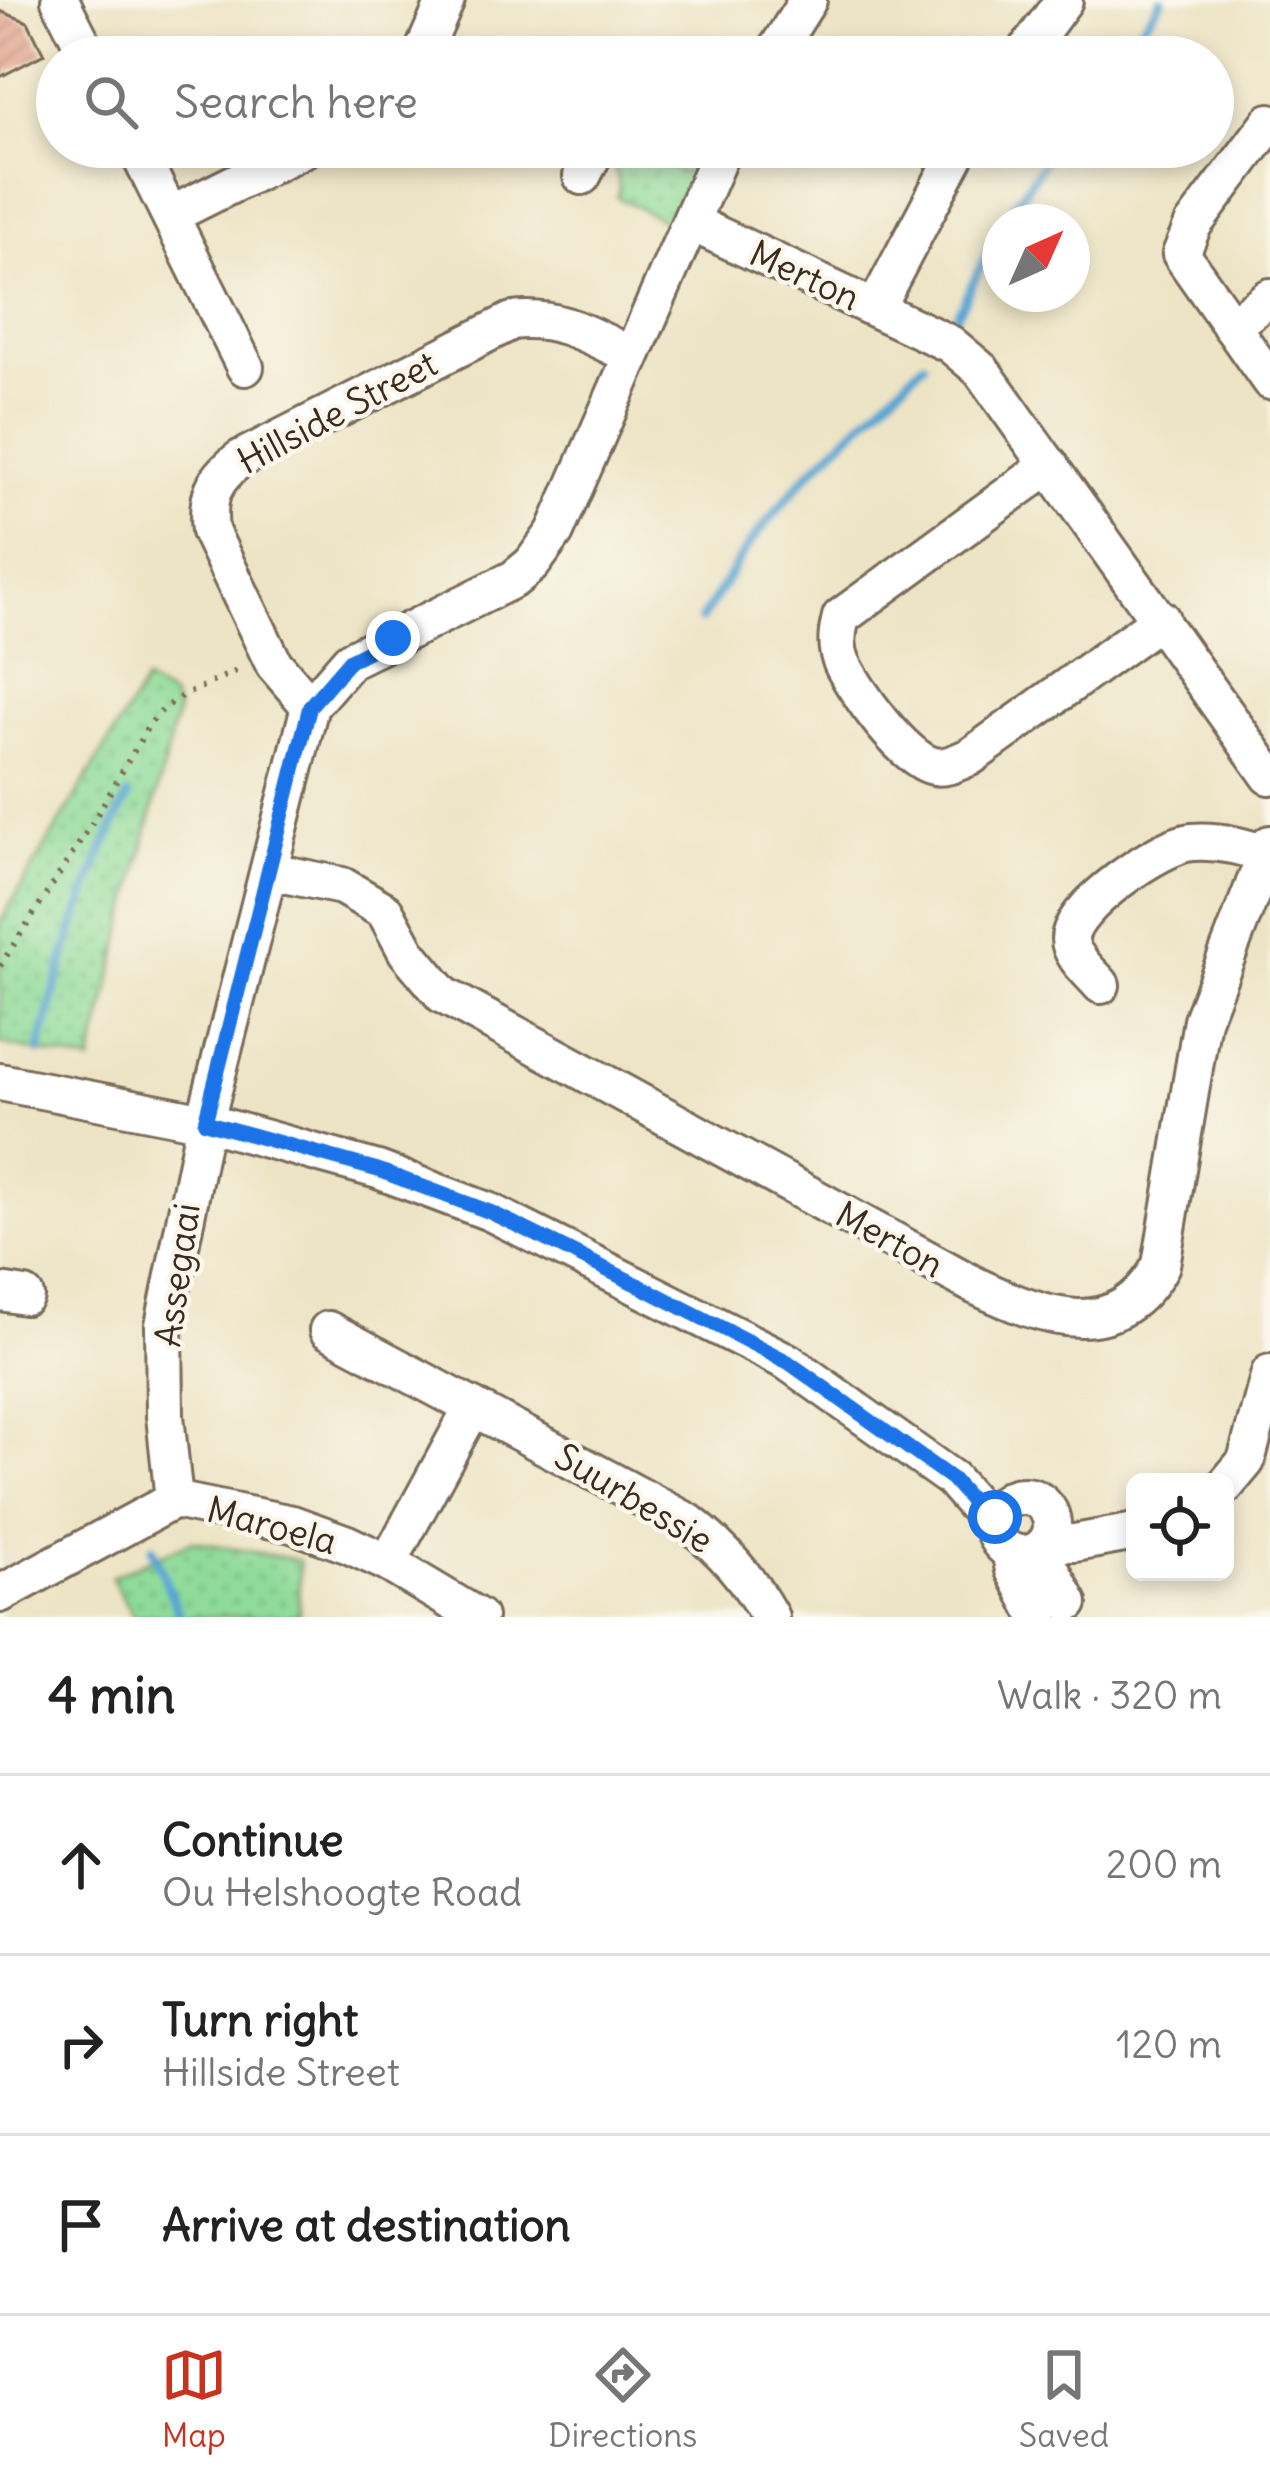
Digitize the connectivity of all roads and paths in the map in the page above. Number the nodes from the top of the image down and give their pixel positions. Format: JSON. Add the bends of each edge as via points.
{"nodes":[{"id":1,"x":60,"y":0,"type":"edge"},
{"id":2,"x":446,"y":0,"type":"edge"},
{"id":3,"x":808,"y":0,"type":"edge"},
{"id":4,"x":1064,"y":0,"type":"edge"},
{"id":5,"x":78,"y":36,"type":"edge"},
{"id":6,"x":430,"y":36,"type":"edge"},
{"id":7,"x":785,"y":36,"type":"edge"},
{"id":8,"x":1037,"y":36,"type":"edge"},
{"id":9,"x":1270,"y":122,"type":"edge"},
{"id":10,"x":147,"y":168,"type":"edge"},
{"id":11,"x":265,"y":168,"type":"edge"},
{"id":12,"x":714,"y":168,"type":"edge"},
{"id":13,"x":949,"y":168,"type":"edge"},
{"id":14,"x":171,"y":215,"type":"junction"},
{"id":15,"x":692,"y":223,"type":"junction"},
{"id":16,"x":1270,"y":297,"type":"edge"},
{"id":17,"x":876,"y":308,"type":"junction"},
{"id":18,"x":1231,"y":326,"type":"junction"},
{"id":19,"x":630,"y":355,"type":"junction"},
{"id":20,"x":245,"y":367,"type":"dead end"},
{"id":21,"x":1270,"y":381,"type":"edge"},
{"id":22,"x":1050,"y":465,"type":"junction"},
{"id":23,"x":1161,"y":619,"type":"junction"},
{"id":24,"x":269,"y":653,"type":"junction"},
{"id":25,"x":310,"y":706,"type":"junction"},
{"id":26,"x":1270,"y":776,"type":"edge"},
{"id":27,"x":1268,"y":849,"type":"edge"},
{"id":28,"x":269,"y":871,"type":"junction"},
{"id":29,"x":0,"y":966,"type":"edge"},
{"id":30,"x":1101,"y":985,"type":"dead end"},
{"id":31,"x":0,"y":1082,"type":"edge"},
{"id":32,"x":205,"y":1122,"type":"junction"},
{"id":33,"x":328,"y":1330,"type":"dead end"},
{"id":34,"x":1270,"y":1373,"type":"edge"},
{"id":35,"x":473,"y":1407,"type":"junction"},
{"id":36,"x":1234,"y":1475,"type":"edge"},
{"id":37,"x":174,"y":1500,"type":"junction"},
{"id":38,"x":1125,"y":1534,"type":"edge"},
{"id":39,"x":1028,"y":1541,"type":"junction"},
{"id":40,"x":388,"y":1563,"type":"junction"},
{"id":41,"x":0,"y":1594,"type":"edge"},
{"id":42,"x":1054,"y":1610,"type":"edge"},
{"id":43,"x":478,"y":1617,"type":"edge"},
{"id":44,"x":770,"y":1617,"type":"edge"}],
"edges":[{"from":1,"to":5,"type":"street"},
{"from":2,"to":6,"type":"street"},
{"from":3,"to":7,"type":"street"},
{"from":4,"to":8,"type":"street"},
{"from":9,"to":18,"type":"street","via":[[1192,225],[1180,254]]},
{"from":10,"to":14,"type":"street"},
{"from":11,"to":14,"type":"street"},
{"from":12,"to":15,"type":"street"},
{"from":13,"to":17,"type":"street"},
{"from":14,"to":20,"type":"street"},
{"from":15,"to":17,"type":"street","name":"Merton"},
{"from":15,"to":19,"type":"street"},
{"from":16,"to":18,"type":"street"},
{"from":17,"to":22,"type":"street","name":"Merton","via":[[950,344],[981,370]]},
{"from":18,"to":21,"type":"street"},
{"from":19,"to":24,"type":"street","name":"Hillside Street","via":[[539,317],[512,321],[220,475],[207,508],[210,531]]},
{"from":19,"to":25,"type":"street","via":[[555,532],[532,564],[479,599],[350,660]]},
{"from":22,"to":23,"type":"street","name":"Merton"},
{"from":22,"to":23,"type":"street","via":[[842,617],[842,663],[899,745],[934,766],[970,757]]},
{"from":23,"to":26,"type":"street","name":"Merton"},
{"from":24,"to":25,"type":"street","name":"Hillside Street"},
{"from":24,"to":29,"type":"path","via":[[182,696],[149,725]]},
{"from":25,"to":28,"type":"street"},
{"from":27,"to":28,"type":"street","name":"Merton","via":[[1202,1020],[1161,1264],[1125,1306],[1096,1318],[1028,1310],[976,1286],[492,1025],[442,995],[385,911],[342,886]]},
{"from":27,"to":30,"type":"street","name":"Merton","via":[[1189,842],[1163,850],[1099,897],[1070,935],[1072,950]]},
{"from":28,"to":32,"type":"street"},
{"from":31,"to":32,"type":"street"},
{"from":32,"to":37,"type":"street","name":"Assegaai","via":[[164,1325]]},
{"from":32,"to":39,"type":"street","via":[[378,1170],[490,1212],[788,1362]]},
{"from":33,"to":35,"type":"street","name":"Suurbessie"},
{"from":34,"to":36,"type":"street","via":[[1246,1461]]},
{"from":35,"to":40,"type":"street"},
{"from":35,"to":44,"type":"street","name":"Suurbessie","via":[[688,1522],[720,1546]]},
{"from":37,"to":40,"type":"street","name":"Maroela","via":[[292,1524]]},
{"from":37,"to":41,"type":"street","name":"Maroela"},
{"from":38,"to":39,"type":"street"},
{"from":39,"to":42,"type":"street"},
{"from":40,"to":43,"type":"street","name":"Maroela"}]}
